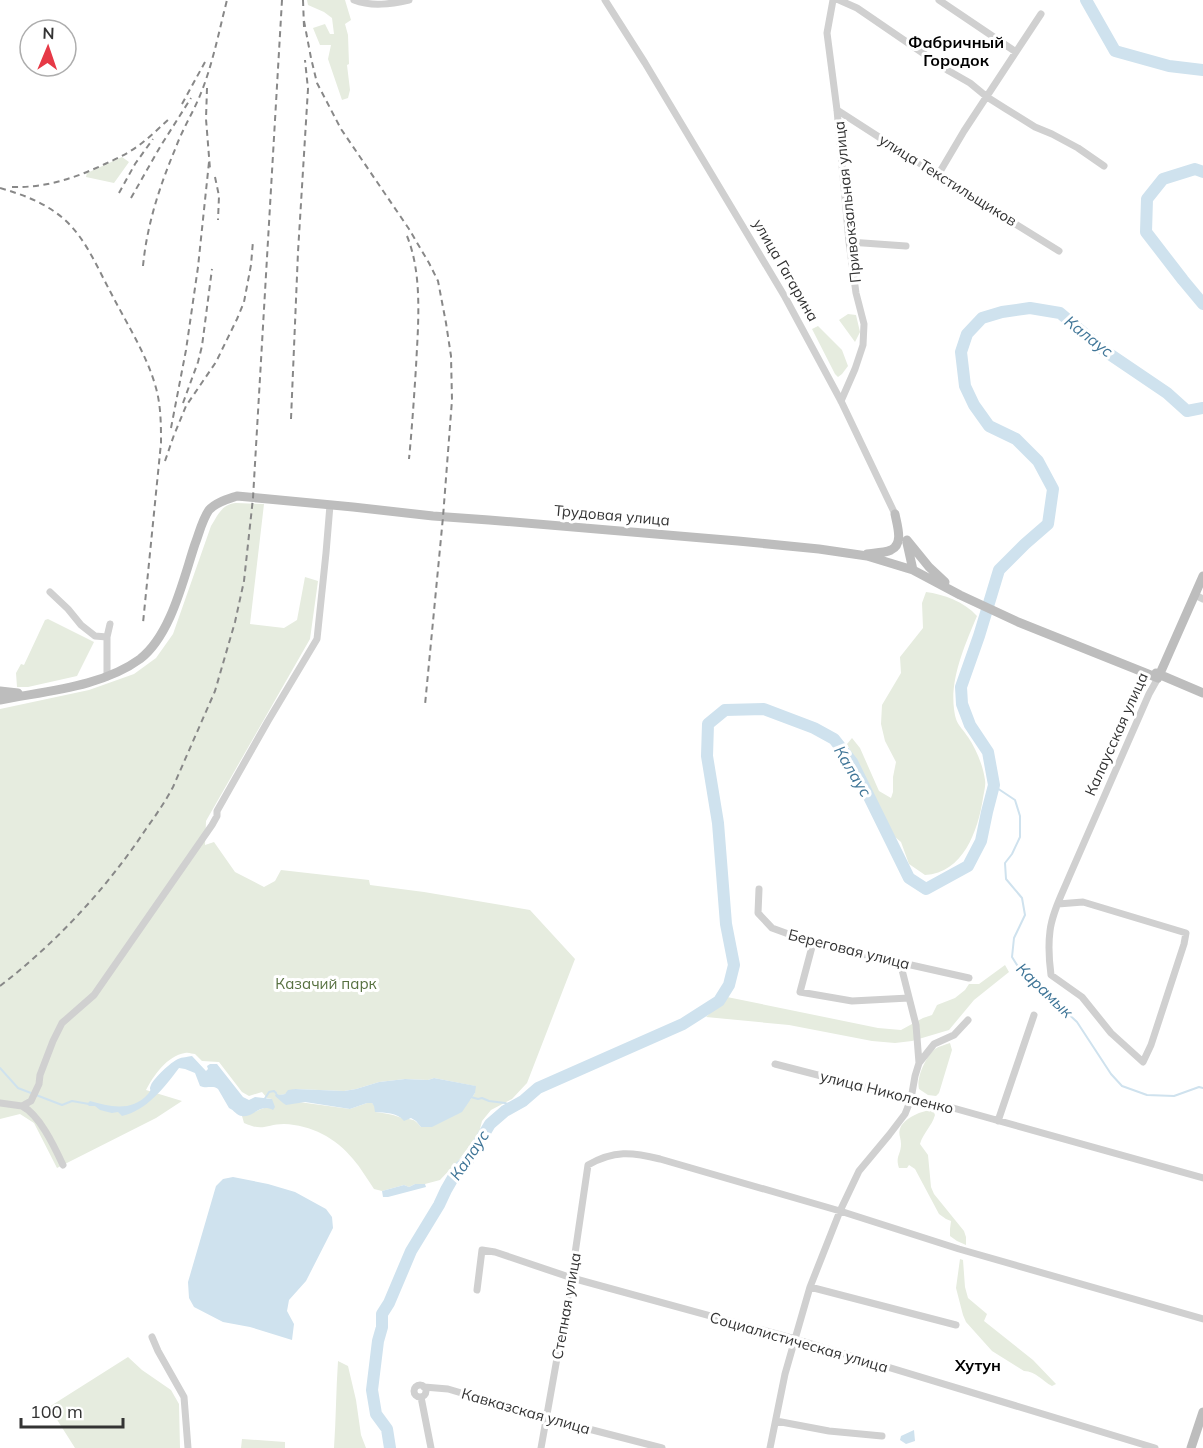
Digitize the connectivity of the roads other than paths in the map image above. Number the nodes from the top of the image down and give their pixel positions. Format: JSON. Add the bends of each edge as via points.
{"nodes":[{"id":1,"x":354,"y":0,"type":"edge"},
{"id":2,"x":409,"y":0,"type":"edge"},
{"id":3,"x":605,"y":0,"type":"edge"},
{"id":4,"x":833,"y":0,"type":"edge"},
{"id":5,"x":839,"y":0,"type":"edge"},
{"id":6,"x":939,"y":0,"type":"edge"},
{"id":7,"x":1041,"y":14,"type":"dead end"},
{"id":8,"x":1016,"y":51,"type":"junction"},
{"id":9,"x":987,"y":97,"type":"junction"},
{"id":10,"x":837,"y":110,"type":"junction"},
{"id":11,"x":1104,"y":166,"type":"dead end"},
{"id":12,"x":938,"y":175,"type":"junction"},
{"id":13,"x":849,"y":242,"type":"junction"},
{"id":14,"x":906,"y":246,"type":"dead end"},
{"id":15,"x":1059,"y":251,"type":"dead end"},
{"id":16,"x":841,"y":401,"type":"junction"},
{"id":17,"x":330,"y":505,"type":"junction"},
{"id":18,"x":895,"y":514,"type":"junction"},
{"id":19,"x":907,"y":540,"type":"junction"},
{"id":20,"x":862,"y":555,"type":"junction"},
{"id":21,"x":913,"y":570,"type":"junction"},
{"id":22,"x":1203,"y":576,"type":"edge"},
{"id":23,"x":50,"y":591,"type":"dead end"},
{"id":24,"x":960,"y":595,"type":"junction"},
{"id":25,"x":1199,"y":597,"type":"edge"},
{"id":26,"x":110,"y":624,"type":"dead end"},
{"id":27,"x":107,"y":637,"type":"junction"},
{"id":28,"x":1157,"y":676,"type":"junction"},
{"id":29,"x":107,"y":677,"type":"junction"},
{"id":30,"x":0,"y":691,"type":"edge"},
{"id":31,"x":1203,"y":693,"type":"edge"},
{"id":32,"x":33,"y":694,"type":"junction"},
{"id":33,"x":0,"y":700,"type":"edge"},
{"id":34,"x":759,"y":889,"type":"dead end"},
{"id":35,"x":1058,"y":904,"type":"junction"},
{"id":36,"x":813,"y":943,"type":"junction"},
{"id":37,"x":900,"y":962,"type":"junction"},
{"id":38,"x":969,"y":978,"type":"dead end"},
{"id":39,"x":909,"y":998,"type":"junction"},
{"id":40,"x":1034,"y":1015,"type":"dead end"},
{"id":41,"x":968,"y":1020,"type":"dead end"},
{"id":42,"x":919,"y":1063,"type":"junction"},
{"id":43,"x":775,"y":1065,"type":"dead end"},
{"id":44,"x":911,"y":1099,"type":"junction"},
{"id":45,"x":0,"y":1103,"type":"edge"},
{"id":46,"x":22,"y":1106,"type":"junction"},
{"id":47,"x":998,"y":1121,"type":"junction"},
{"id":48,"x":63,"y":1165,"type":"dead end"},
{"id":49,"x":1203,"y":1178,"type":"edge"},
{"id":50,"x":840,"y":1211,"type":"junction"},
{"id":51,"x":572,"y":1278,"type":"junction"},
{"id":52,"x":810,"y":1287,"type":"junction"},
{"id":53,"x":477,"y":1290,"type":"dead end"},
{"id":54,"x":1203,"y":1319,"type":"edge"},
{"id":55,"x":956,"y":1325,"type":"dead end"},
{"id":56,"x":152,"y":1337,"type":"dead end"},
{"id":57,"x":795,"y":1339,"type":"junction"},
{"id":58,"x":1203,"y":1412,"type":"edge"},
{"id":59,"x":546,"y":1418,"type":"junction"},
{"id":60,"x":776,"y":1421,"type":"junction"},
{"id":61,"x":882,"y":1437,"type":"dead end"},
{"id":62,"x":188,"y":1448,"type":"edge"},
{"id":63,"x":431,"y":1448,"type":"edge"},
{"id":64,"x":541,"y":1448,"type":"edge"},
{"id":65,"x":662,"y":1448,"type":"edge"},
{"id":66,"x":770,"y":1448,"type":"edge"},
{"id":67,"x":1155,"y":1448,"type":"edge"},
{"id":68,"x":1191,"y":1448,"type":"edge"}],
"edges":[{"from":1,"to":2,"type":"street","via":[[375,5]]},
{"from":3,"to":16,"type":"street","name":"улица Гагарина","via":[[765,261]]},
{"from":4,"to":10,"type":"street","name":"Привокзальная улица","via":[[827,33]]},
{"from":5,"to":9,"type":"street","via":[[857,8]]},
{"from":6,"to":8,"type":"street"},
{"from":7,"to":8,"type":"street"},
{"from":8,"to":9,"type":"street"},
{"from":9,"to":11,"type":"street"},
{"from":9,"to":12,"type":"street"},
{"from":10,"to":12,"type":"street","name":"улица Текстильщиков"},
{"from":10,"to":13,"type":"street","name":"Привокзальная улица"},
{"from":12,"to":15,"type":"street","name":"улица Текстильщиков"},
{"from":13,"to":14,"type":"street"},
{"from":13,"to":16,"type":"street","name":"Привокзальная улица","via":[[864,324],[863,345]]},
{"from":16,"to":18,"type":"street","name":"улица Гагарина"},
{"from":17,"to":20,"type":"main road","name":"Трудовая улица"},
{"from":17,"to":29,"type":"main road","name":"Трудовая улица","via":[[237,496],[210,509],[160,637],[141,658]]},
{"from":17,"to":46,"type":"street","via":[[317,639],[217,810],[218,816],[94,994],[62,1023],[31,1101]]},
{"from":18,"to":19,"type":"main road","name":"улица Гагарина"},
{"from":18,"to":20,"type":"main road","via":[[898,543],[891,549]]},
{"from":19,"to":21,"type":"main road","name":"улица Гагарина"},
{"from":19,"to":24,"type":"main road"},
{"from":20,"to":21,"type":"main road","name":"Трудовая улица"},
{"from":21,"to":24,"type":"main road","name":"Трудовая улица"},
{"from":22,"to":25,"type":"main road","name":"Калаусская улица"},
{"from":23,"to":27,"type":"street","via":[[81,625],[95,636]]},
{"from":24,"to":28,"type":"main road"},
{"from":25,"to":28,"type":"main road","name":"Калаусская улица"},
{"from":26,"to":27,"type":"street"},
{"from":27,"to":29,"type":"street"},
{"from":28,"to":31,"type":"main road"},
{"from":28,"to":35,"type":"street","name":"Калаусская улица"},
{"from":29,"to":32,"type":"main road","name":"Трудовая улица"},
{"from":30,"to":32,"type":"main road"},
{"from":32,"to":33,"type":"main road","name":"Трудовая улица"},
{"from":34,"to":36,"type":"street","name":"Береговая улица","via":[[758,913],[772,928]]},
{"from":35,"to":35,"type":"street","name":"Калаусская улица","via":[[1083,902],[1186,933],[1143,1062],[1111,1033],[1082,997],[1051,975],[1050,929]]},
{"from":36,"to":37,"type":"street","name":"Береговая улица"},
{"from":36,"to":39,"type":"street","via":[[800,992],[852,1001]]},
{"from":37,"to":38,"type":"street","name":"Береговая улица"},
{"from":37,"to":39,"type":"street"},
{"from":39,"to":42,"type":"street"},
{"from":40,"to":47,"type":"street"},
{"from":41,"to":42,"type":"street","via":[[954,1035],[934,1044]]},
{"from":42,"to":44,"type":"street"},
{"from":43,"to":44,"type":"street","name":"улица Николаенко"},
{"from":44,"to":47,"type":"street","name":"улица Николаенко"},
{"from":44,"to":50,"type":"street","via":[[905,1114],[859,1171]]},
{"from":45,"to":46,"type":"street"},
{"from":46,"to":48,"type":"street","via":[[36,1118]]},
{"from":47,"to":49,"type":"street","name":"улица Николаенко"},
{"from":50,"to":51,"type":"street","name":"Степная улица","via":[[640,1154],[613,1154],[588,1165]]},
{"from":50,"to":52,"type":"street"},
{"from":50,"to":54,"type":"street"},
{"from":51,"to":53,"type":"street","name":"Социалистическая улица","via":[[482,1250]]},
{"from":51,"to":57,"type":"street","name":"Социалистическая улица"},
{"from":51,"to":59,"type":"street","name":"Степная улица"},
{"from":52,"to":55,"type":"street"},
{"from":52,"to":57,"type":"street"},
{"from":56,"to":62,"type":"street","via":[[184,1397]]},
{"from":57,"to":60,"type":"street"},
{"from":57,"to":67,"type":"street","name":"Социалистическая улица"},
{"from":58,"to":68,"type":"main road"},
{"from":59,"to":63,"type":"street","name":"Кавказская улица","via":[[448,1389],[419,1385],[414,1394],[421,1397]]},
{"from":59,"to":64,"type":"street","name":"Степная улица"},
{"from":59,"to":65,"type":"street","name":"Кавказская улица"},
{"from":60,"to":61,"type":"street"},
{"from":60,"to":66,"type":"street"}]}
